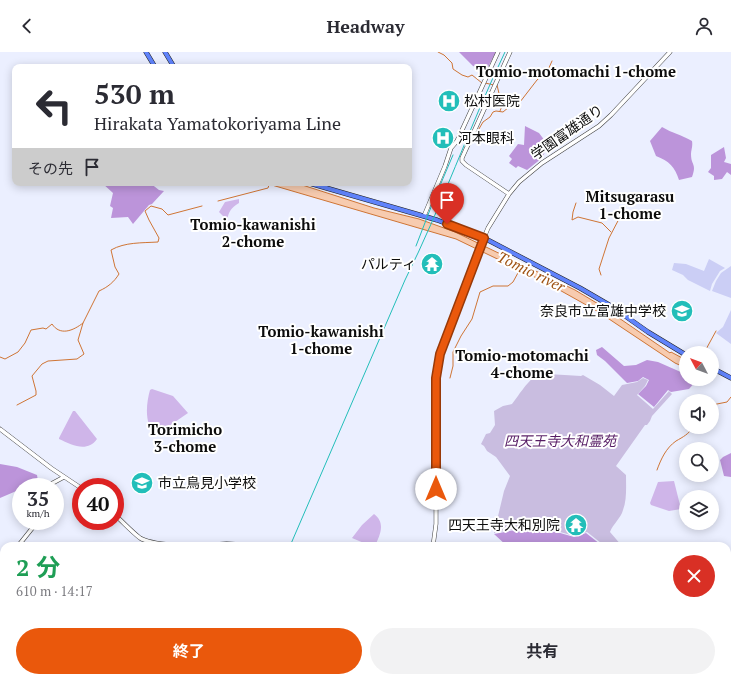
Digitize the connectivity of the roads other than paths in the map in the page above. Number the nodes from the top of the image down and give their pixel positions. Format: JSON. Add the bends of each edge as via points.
{"nodes":[{"id":1,"x":146,"y":52,"type":"edge"},
{"id":2,"x":165,"y":52,"type":"edge"},
{"id":3,"x":498,"y":52,"type":"edge"},
{"id":4,"x":510,"y":52,"type":"edge"},
{"id":5,"x":670,"y":52,"type":"edge"},
{"id":6,"x":153,"y":64,"type":"edge"},
{"id":7,"x":172,"y":64,"type":"edge"},
{"id":8,"x":319,"y":186,"type":"edge"},
{"id":9,"x":509,"y":194,"type":"junction"},
{"id":10,"x":424,"y":216,"type":"junction"},
{"id":11,"x":484,"y":238,"type":"junction"},
{"id":12,"x":679,"y":351,"type":"edge"},
{"id":13,"x":719,"y":372,"type":"edge"},
{"id":14,"x":731,"y":378,"type":"edge"},
{"id":15,"x":0,"y":429,"type":"edge"},
{"id":16,"x":64,"y":477,"type":"joint"},
{"id":17,"x":72,"y":482,"type":"edge"},
{"id":18,"x":124,"y":523,"type":"edge"},
{"id":19,"x":31,"y":530,"type":"edge"},
{"id":20,"x":21,"y":542,"type":"edge"},
{"id":21,"x":153,"y":542,"type":"edge"},
{"id":22,"x":434,"y":542,"type":"edge"}],
"edges":[{"from":1,"to":6,"type":"main road"},
{"from":2,"to":7,"type":"main road"},
{"from":3,"to":10,"type":"street","via":[[451,148]]},
{"from":4,"to":9,"type":"street","via":[[462,158],[466,165]]},
{"from":5,"to":9,"type":"street","name":"学園富雄通り","via":[[603,122],[536,167]]},
{"from":8,"to":10,"type":"main road"},
{"from":9,"to":11,"type":"street","name":"学園富雄通り"},
{"from":10,"to":11,"type":"main road"},
{"from":11,"to":12,"type":"main road","via":[[612,306]]},
{"from":11,"to":22,"type":"street","name":"学園富雄通り","via":[[438,364]]},
{"from":13,"to":14,"type":"main road"},
{"from":15,"to":16,"type":"street"},
{"from":16,"to":17,"type":"street"},
{"from":18,"to":21,"type":"street","via":[[141,538]]},
{"from":19,"to":20,"type":"street"}]}
